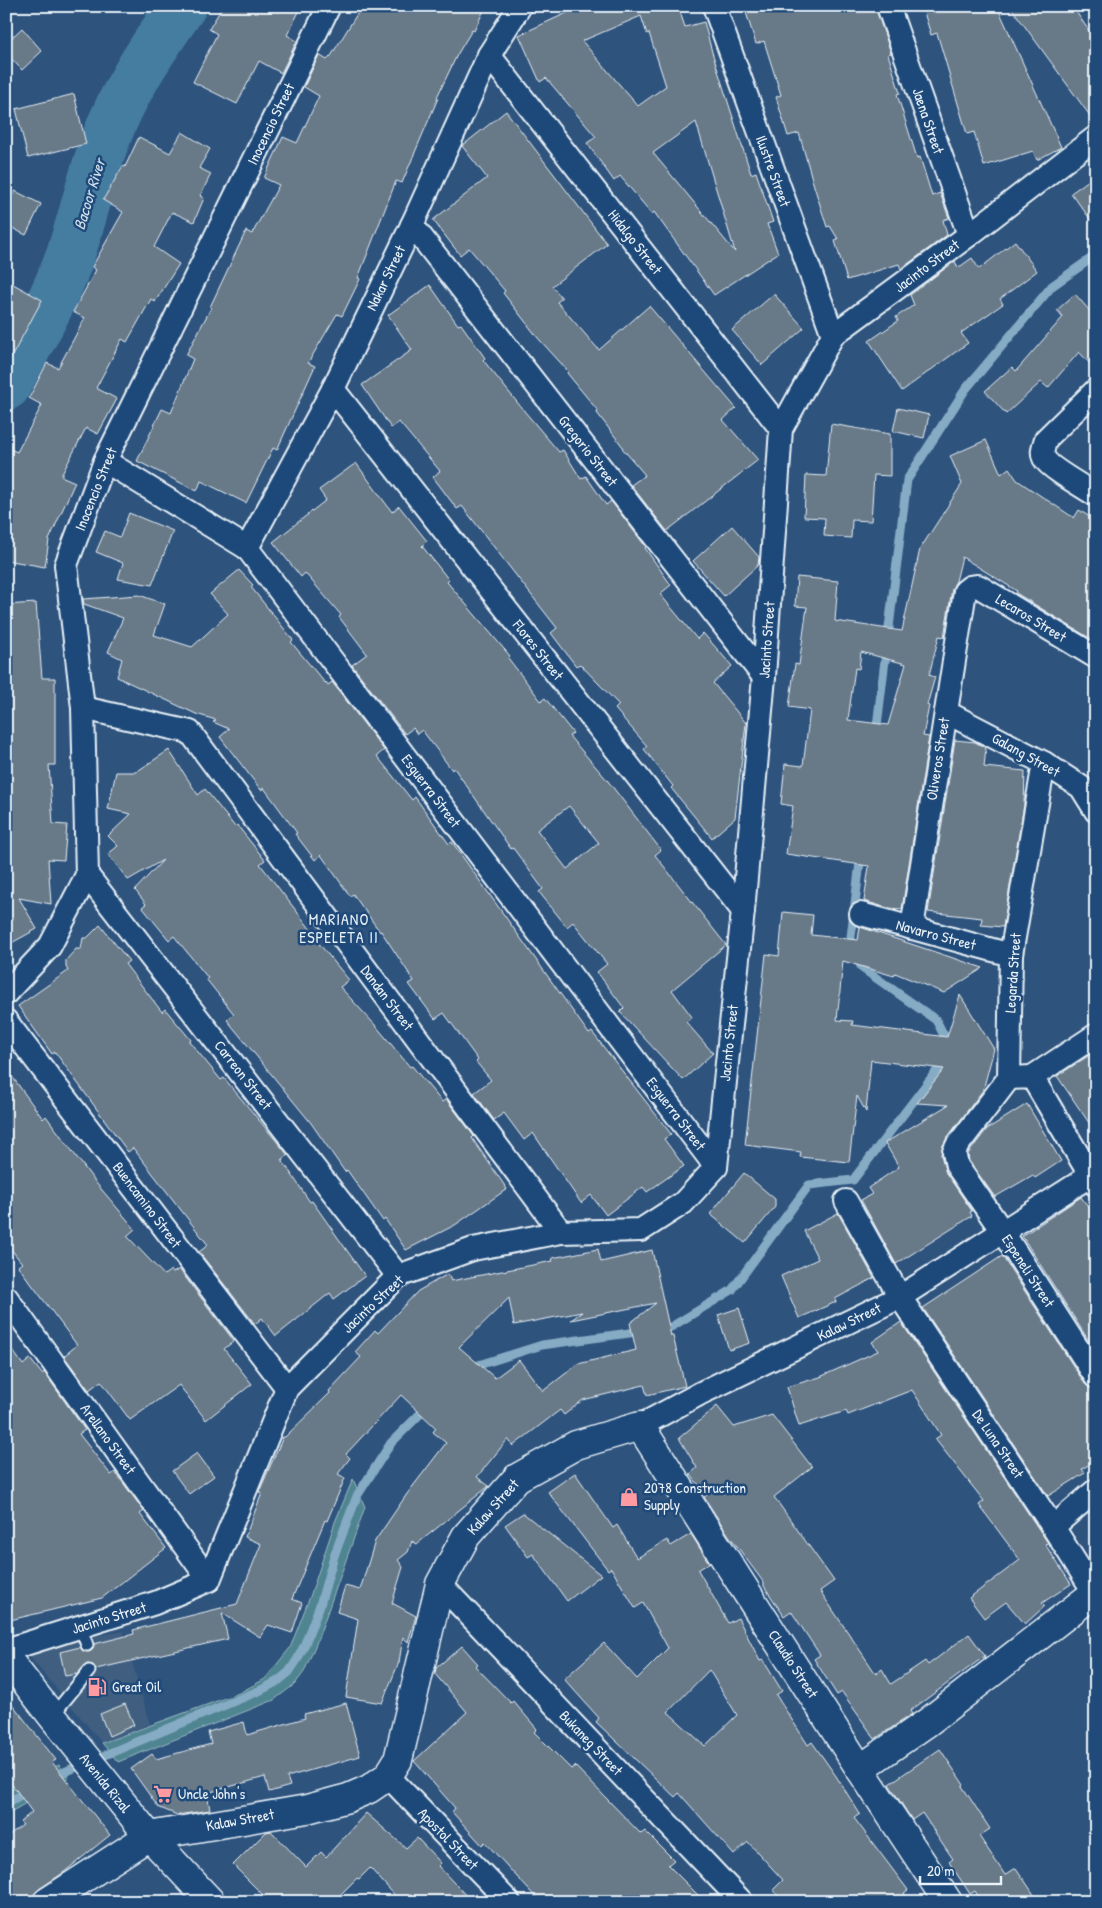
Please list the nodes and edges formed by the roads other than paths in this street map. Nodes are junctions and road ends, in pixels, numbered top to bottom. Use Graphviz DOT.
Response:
graph roads {
  1 [pos="329,6"];
  2 [pos="520,6"];
  3 [pos="714,6"];
  4 [pos="888,6"];
  5 [pos="489,56"];
  6 [pos="1096,137"];
  7 [pos="412,225"];
  8 [pos="969,235"];
  9 [pos="834,336"];
  10 [pos="333,389"];
  11 [pos="1096,390"];
  12 [pos="781,429"];
  13 [pos="105,461"];
  14 [pos="1096,495"];
  15 [pos="247,548"];
  16 [pos="964,591"];
  17 [pos="1096,657"];
  18 [pos="764,677"];
  19 [pos="83,708"];
  20 [pos="946,712"];
  21 [pos="1044,763"];
  22 [pos="1096,810"];
  23 [pos="87,875"];
  24 [pos="743,911"];
  25 [pos="861,914"];
  26 [pos="912,928"];
  27 [pos="1011,955"];
  28 [pos="6,993"];
  29 [pos="6,1021"];
  30 [pos="1096,1035"];
  31 [pos="1032,1077"];
  32 [pos="1009,1078"];
  33 [pos="716,1167"];
  34 [pos="1094,1178"];
  35 [pos="846,1202"];
  36 [pos="1002,1231"];
  37 [pos="561,1232"];
  38 [pos="398,1276"];
  39 [pos="900,1296"];
  40 [pos="6,1297"];
  41 [pos="1096,1377"];
  42 [pos="287,1388"];
  43 [pos="640,1426"];
  44 [pos="1096,1490"];
  45 [pos="1053,1527"];
  46 [pos="209,1580"];
  47 [pos="440,1584"];
  48 [pos="1095,1593"];
  49 [pos="6,1650"];
  50 [pos="6,1657"];
  51 [pos="90,1671"];
  52 [pos="52,1716"];
  53 [pos="860,1769"];
  54 [pos="388,1776"];
  55 [pos="148,1836"];
  56 [pos="47,1902"];
  57 [pos="211,1902"];
  58 [pos="508,1902"];
  59 [pos="742,1902"];
  60 [pos="948,1902"];
  1 -- 13 [label="street, Inocencio Street"];
  2 -- 5 [label="street, Nakar Street"];
  3 -- 9 [label="street, Ilustre Street"];
  4 -- 8 [label="street, Jaena Street"];
  5 -- 7 [label="street, Nakar Street"];
  5 -- 12 [label="street, Hidalgo Street"];
  6 -- 8 [label="street, Jacinto Street"];
  7 -- 10 [label="street, Nakar Street"];
  7 -- 18 [label="street, Gregorio Street"];
  8 -- 9 [label="street, Jacinto Street"];
  9 -- 12 [label="street, Jacinto Street"];
  10 -- 15 [label="street, Nakar Street"];
  10 -- 24 [label="street, Flores Street"];
  11 -- 14 [label="street"];
  12 -- 18 [label="street, Jacinto Street"];
  13 -- 15 [label="street, Esguerra Street"];
  13 -- 19 [label="street, Inocencio Street"];
  15 -- 33 [label="street, Esguerra Street"];
  16 -- 17 [label="street, Lecaros Street"];
  16 -- 20 [label="street, Oliveros Street"];
  18 -- 24 [label="street, Jacinto Street"];
  19 -- 23 [label="street, Inocencio Street"];
  19 -- 37 [label="street, Dandan Street"];
  20 -- 21 [label="street, Galang Street"];
  20 -- 26 [label="street, Oliveros Street"];
  21 -- 22 [label="street, Galang Street"];
  21 -- 27 [label="street, Legarda Street"];
  23 -- 28 [label="street, Inocencio Street"];
  23 -- 38 [label="street, Carreon Street"];
  24 -- 33 [label="street, Jacinto Street"];
  25 -- 26 [label="street, Navarro Street"];
  26 -- 27 [label="street, Navarro Street"];
  27 -- 32 [label="street, Legarda Street"];
  29 -- 42 [label="street, Buencamino Street"];
  30 -- 31 [label="street"];
  31 -- 32 [label="street"];
  31 -- 34 [label="street"];
  32 -- 36 [label="street, Espeneli Street"];
  33 -- 37 [label="street, Jacinto Street"];
  34 -- 36 [label="street, Kalaw Street"];
  35 -- 39 [label="street, De Luna Street"];
  36 -- 39 [label="street, Kalaw Street"];
  36 -- 41 [label="street, Espeneli Street"];
  37 -- 38 [label="street, Jacinto Street"];
  38 -- 42 [label="street, Jacinto Street"];
  39 -- 43 [label="street, Kalaw Street"];
  39 -- 45 [label="street, De Luna Street"];
  40 -- 46 [label="street, Arellano Street"];
  42 -- 46 [label="street, Jacinto Street"];
  43 -- 47 [label="main road, Kalaw Street"];
  43 -- 53 [label="main road, Claudio Street"];
  44 -- 45 [label="street"];
  45 -- 48 [label="street, De Luna Street"];
  46 -- 49 [label="street, Jacinto Street"];
  47 -- 54 [label="main road, Kalaw Street"];
  47 -- 59 [label="street, Bukaneg Street"];
  48 -- 53 [label="main road"];
  50 -- 52 [label="main road, Avenida Rizal"];
  51 -- 52 [label="lane"];
  52 -- 55 [label="main road, Avenida Rizal"];
  53 -- 60 [label="main road, Claudio Street"];
  54 -- 55 [label="main road, Kalaw Street"];
  54 -- 58 [label="street, Apostol Street"];
  55 -- 56 [label="main road, Kalaw Street"];
  55 -- 57 [label="main road, Avenida Rizal"];
}
